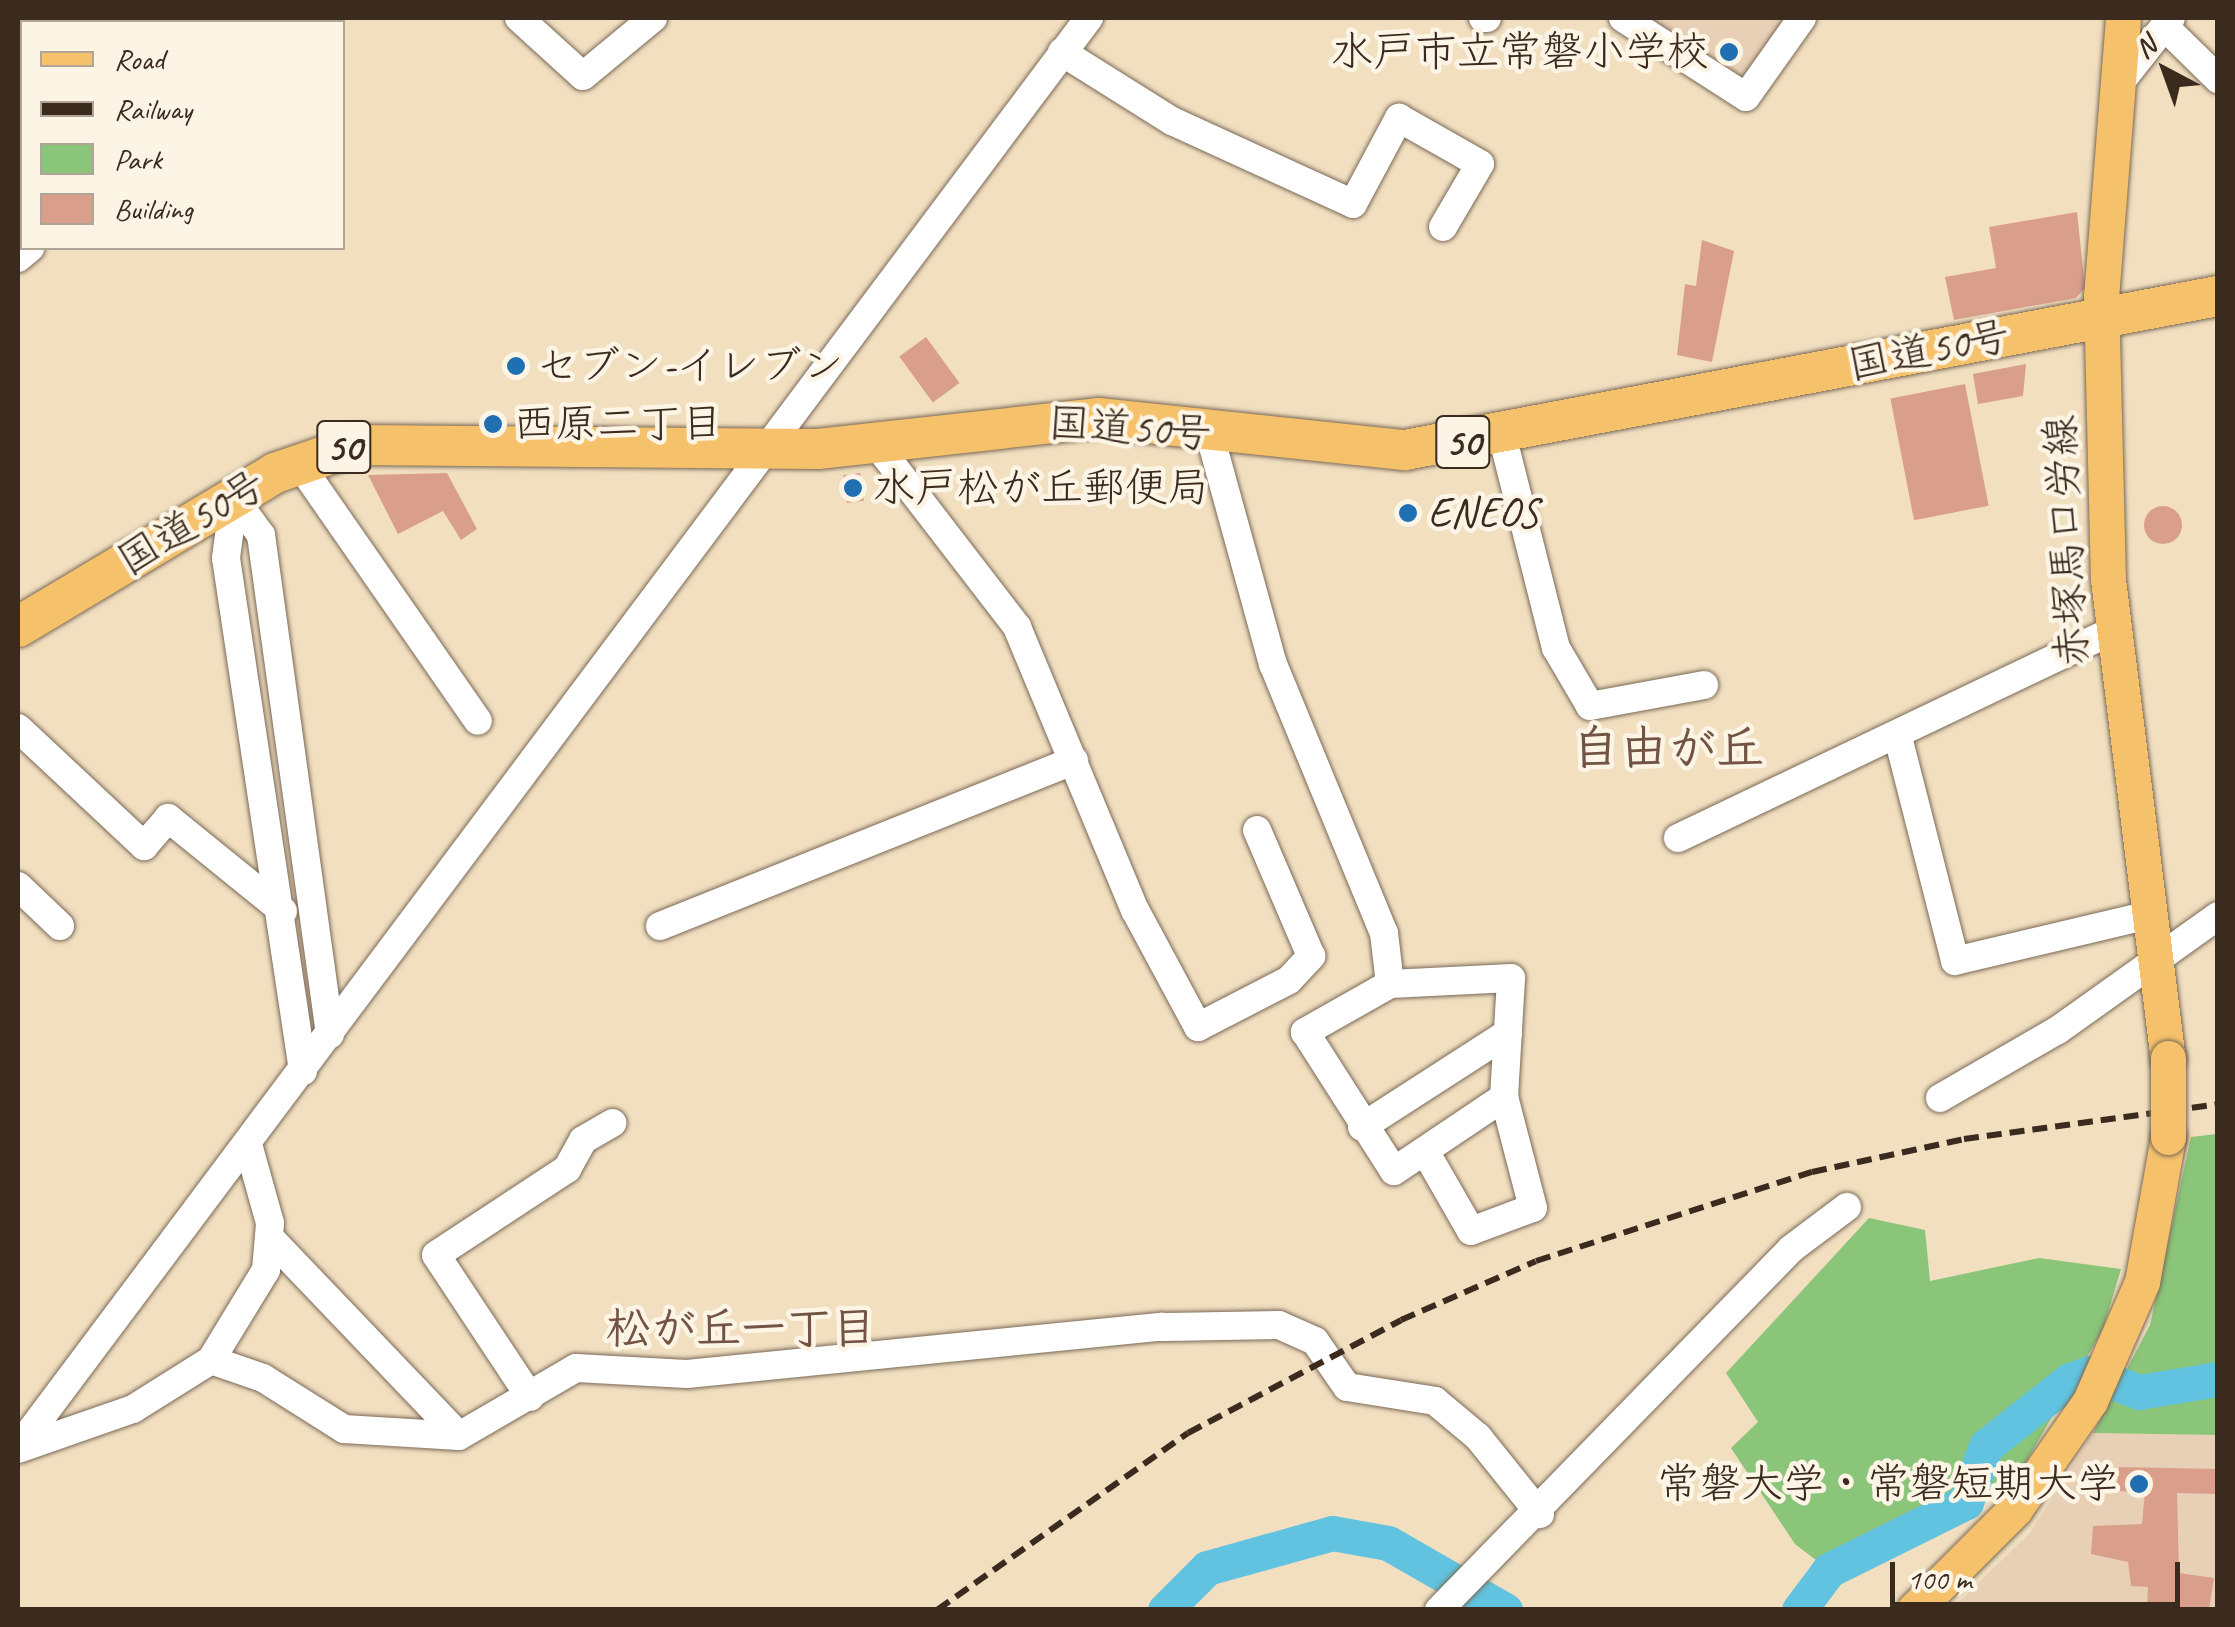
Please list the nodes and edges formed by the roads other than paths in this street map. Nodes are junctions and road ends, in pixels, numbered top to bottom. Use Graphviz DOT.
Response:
graph roads {
  1 [pos="519,18"];
  2 [pos="653,18"];
  3 [pos="1088,18"];
  4 [pos="1622,18"];
  5 [pos="1802,18"];
  6 [pos="2123,18"];
  7 [pos="2168,22"];
  8 [pos="1062,52"];
  9 [pos="2218,79"];
  10 [pos="2118,85"];
  11 [pos="1443,227"];
  12 [pos="2218,296"];
  13 [pos="2103,317"];
  14 [pos="1209,432"];
  15 [pos="1502,434"];
  16 [pos="877,445"];
  17 [pos="762,450"];
  18 [pos="298,462"];
  19 [pos="234,498"];
  20 [pos="18,627"];
  21 [pos="2112,631"];
  22 [pos="1704,684"];
  23 [pos="478,721"];
  24 [pos="18,728"];
  25 [pos="1898,737"];
  26 [pos="1074,760"];
  27 [pos="1257,830"];
  28 [pos="1678,838"];
  29 [pos="18,886"];
  30 [pos="277,907"];
  31 [pos="2149,915"];
  32 [pos="2218,916"];
  33 [pos="60,926"];
  34 [pos="660,926"];
  35 [pos="315,938"];
  36 [pos="2154,956"];
  37 [pos="1390,984"];
  38 [pos="1508,1033"];
  39 [pos="330,1034"];
  40 [pos="302,1071"];
  41 [pos="1504,1098"];
  42 [pos="1940,1098"];
  43 [pos="613,1123"];
  44 [pos="1362,1126"];
  45 [pos="248,1144"];
  46 [pos="1424,1151"];
  47 [pos="1847,1208"];
  48 [pos="271,1239"];
  49 [pos="211,1360"];
  50 [pos="530,1397"];
  51 [pos="458,1436"];
  52 [pos="18,1449"];
  53 [pos="1540,1514"];
  54 [pos="1442,1607"];
  55 [pos="1914,1610"];
  1 -- 2 [label="street"];
  3 -- 8 [label="street"];
  4 -- 5 [label="street"];
  6 -- 10 [label="main road, 赤塚馬口労線"];
  7 -- 9 [label="street"];
  7 -- 10 [label="street"];
  8 -- 11 [label="street"];
  8 -- 17 [label="street"];
  10 -- 13 [label="main road, 赤塚馬口労線"];
  12 -- 13 [label="highway, 国道50号 / 50"];
  13 -- 15 [label="highway, 国道50号 / 50"];
  13 -- 21 [label="main road, 赤塚馬口労線"];
  14 -- 15 [label="highway, 国道50号 / 50"];
  14 -- 16 [label="highway, 国道50号 / 50"];
  14 -- 37 [label="street"];
  15 -- 22 [label="street"];
  16 -- 17 [label="highway, 国道50号 / 50"];
  16 -- 26 [label="street"];
  17 -- 18 [label="highway, 国道50号 / 50"];
  17 -- 39 [label="street"];
  18 -- 19 [label="highway, 国道50号 / 50"];
  18 -- 23 [label="street"];
  19 -- 20 [label="highway, 国道50号 / 50"];
  19 -- 30 [label="street"];
  19 -- 39 [label="street"];
  21 -- 25 [label="street"];
  21 -- 31 [label="main road, 赤塚馬口労線"];
  24 -- 30 [label="street"];
  25 -- 28 [label="street"];
  25 -- 31 [label="street"];
  26 -- 27 [label="street"];
  26 -- 34 [label="street"];
  29 -- 33 [label="street"];
  30 -- 35 [label="street"];
  30 -- 40 [label="street"];
  31 -- 36 [label="main road, 赤塚馬口労線"];
  32 -- 36 [label="street"];
  36 -- 42 [label="street"];
  36 -- 55 [label="main road, 赤塚馬口労線, bridge"];
  37 -- 38 [label="street"];
  37 -- 44 [label="street"];
  38 -- 41 [label="street"];
  38 -- 44 [label="street"];
  39 -- 40 [label="street"];
  40 -- 45 [label="street"];
  41 -- 46 [label="street"];
  41 -- 46 [label="street"];
  43 -- 50 [label="street"];
  44 -- 46 [label="street"];
  45 -- 48 [label="street"];
  45 -- 52 [label="street"];
  47 -- 53 [label="street"];
  48 -- 49 [label="street"];
  48 -- 51 [label="street"];
  49 -- 51 [label="street"];
  49 -- 52 [label="street"];
  50 -- 51 [label="street"];
  50 -- 53 [label="street"];
  53 -- 54 [label="street"];
}
